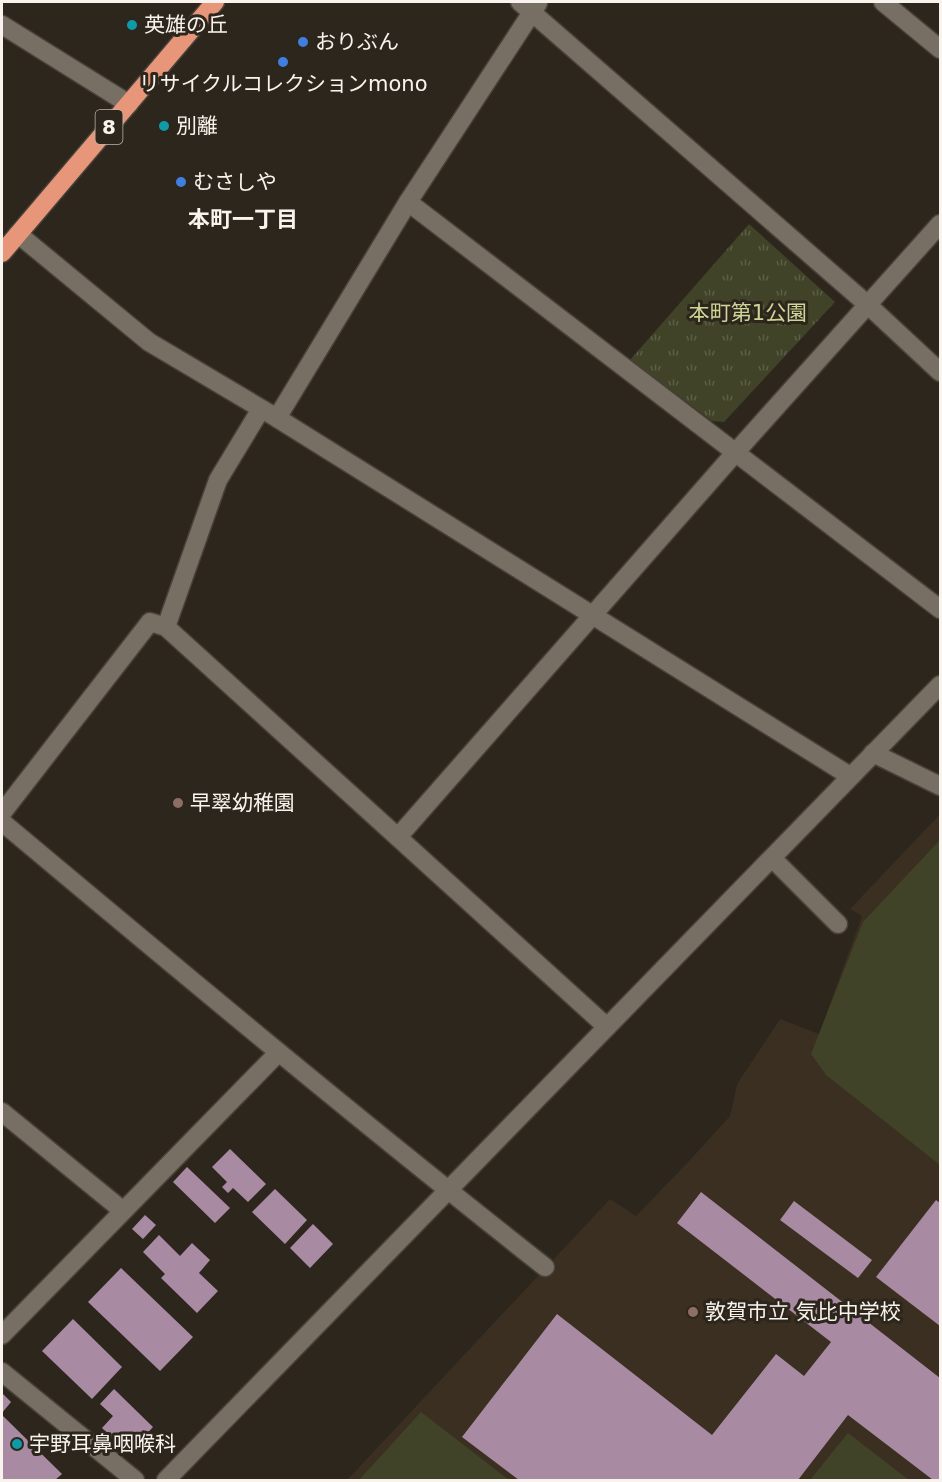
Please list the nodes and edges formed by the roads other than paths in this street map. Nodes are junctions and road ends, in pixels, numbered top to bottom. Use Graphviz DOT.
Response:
graph roads {
  1 [pos="215,2"];
  2 [pos="883,2"];
  3 [pos="530,5"];
  4 [pos="2,25"];
  5 [pos="940,49"];
  6 [pos="129,104"];
  7 [pos="408,202"];
  8 [pos="940,224"];
  9 [pos="18,234"];
  10 [pos="2,253"];
  11 [pos="868,305"];
  12 [pos="940,372"];
  13 [pos="261,409"];
  14 [pos="277,418"];
  15 [pos="735,453"];
  16 [pos="940,609"];
  17 [pos="592,616"];
  18 [pos="166,627"];
  19 [pos="940,685"];
  20 [pos="873,753"];
  21 [pos="850,776"];
  22 [pos="940,786"];
  23 [pos="2,813"];
  24 [pos="2,822"];
  25 [pos="398,837"];
  26 [pos="772,858"];
  27 [pos="838,924"];
  28 [pos="607,1027"];
  29 [pos="278,1053"];
  30 [pos="2,1112"];
  31 [pos="447,1190"];
  32 [pos="122,1210"];
  33 [pos="545,1267"];
  34 [pos="2,1335"];
  35 [pos="2,1372"];
  36 [pos="135,1480"];
  37 [pos="166,1480"];
  1 -- 6 [label="highway, 8"];
  2 -- 5 [label="street"];
  3 -- 7 [label="street"];
  3 -- 11 [label="street"];
  4 -- 6 [label="street"];
  6 -- 9 [label="highway, 8"];
  7 -- 14 [label="street"];
  7 -- 15 [label="street"];
  8 -- 11 [label="street"];
  9 -- 10 [label="highway, 8"];
  9 -- 13 [label="street"];
  11 -- 12 [label="street"];
  11 -- 15 [label="street"];
  13 -- 14 [label="street"];
  13 -- 18 [label="street"];
  14 -- 17 [label="street"];
  15 -- 16 [label="street"];
  15 -- 17 [label="street"];
  17 -- 21 [label="street"];
  17 -- 25 [label="street"];
  18 -- 23 [label="street"];
  18 -- 25 [label="street"];
  19 -- 20 [label="street"];
  20 -- 21 [label="street"];
  20 -- 22 [label="street"];
  21 -- 26 [label="street"];
  24 -- 29 [label="street"];
  25 -- 28 [label="street"];
  26 -- 27 [label="street"];
  26 -- 28 [label="street"];
  28 -- 31 [label="street"];
  29 -- 31 [label="street"];
  29 -- 32 [label="street"];
  30 -- 32 [label="street"];
  31 -- 33 [label="street"];
  31 -- 37 [label="street"];
  32 -- 34 [label="street"];
  35 -- 36 [label="street"];
}
